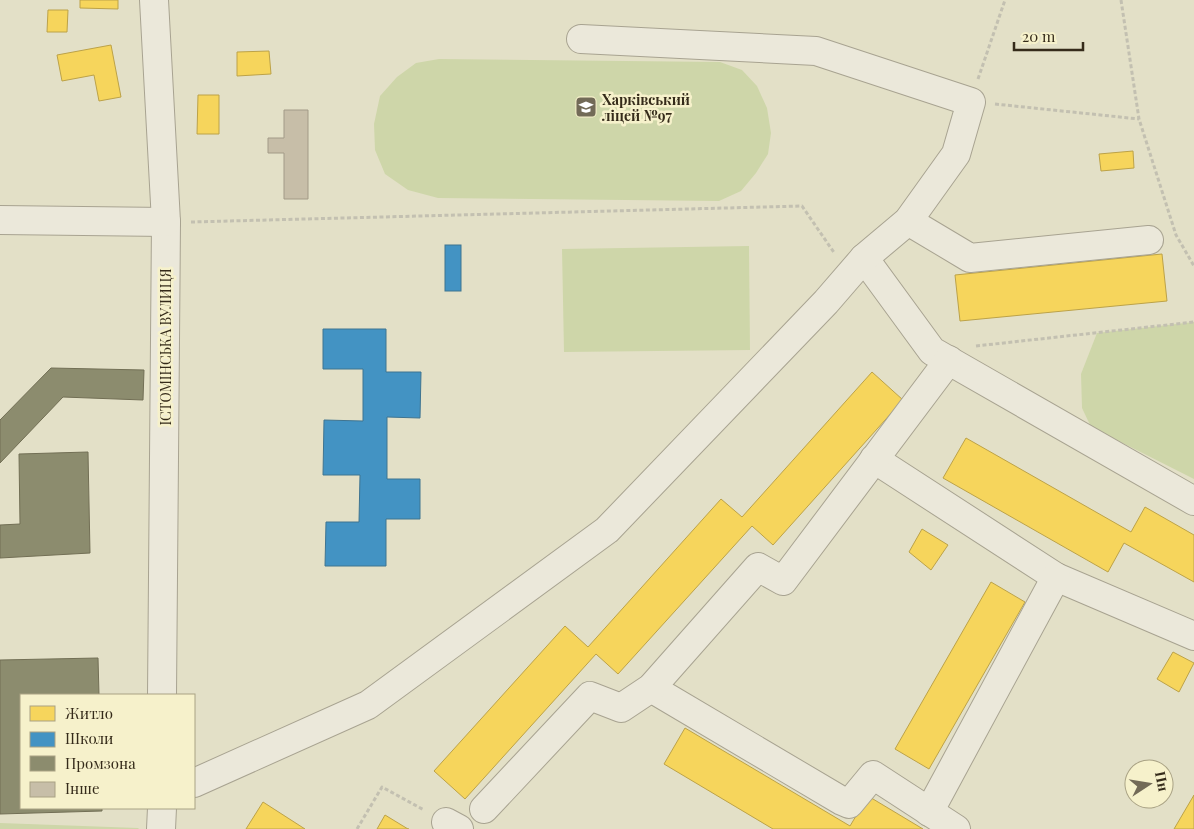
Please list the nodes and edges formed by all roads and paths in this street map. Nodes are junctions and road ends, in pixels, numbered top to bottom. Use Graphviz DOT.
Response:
graph roads {
  1 [pos="154,0"];
  2 [pos="1005,0"];
  3 [pos="1121,0"];
  4 [pos="581,39"];
  5 [pos="970,102"];
  6 [pos="1139,119"];
  7 [pos="0,220"];
  8 [pos="908,221"];
  9 [pos="166,222"];
  10 [pos="1149,240"];
  11 [pos="1194,266"];
  12 [pos="857,267"];
  13 [pos="1194,322"];
  14 [pos="960,353"];
  15 [pos="874,459"];
  16 [pos="1194,501"];
  17 [pos="1056,577"];
  18 [pos="1194,636"];
  19 [pos="651,688"];
  20 [pos="162,694"];
  21 [pos="195,784"];
  22 [pos="162,809"];
  23 [pos="484,809"];
  24 [pos="929,812"];
  25 [pos="452,825"];
  26 [pos="161,829"];
  27 [pos="357,829"];
  28 [pos="956,829"];
  1 -- 9 [label="street, ІСТОМІНСЬКА ВУЛИЦЯ"];
  2 -- 5 [label="path"];
  3 -- 6 [label="path"];
  4 -- 5 [label="street"];
  5 -- 6 [label="path"];
  5 -- 8 [label="street"];
  6 -- 11 [label="path"];
  7 -- 9 [label="street"];
  8 -- 10 [label="street"];
  8 -- 12 [label="street"];
  9 -- 12 [label="path"];
  9 -- 20 [label="street, ІСТОМІНСЬКА ВУЛИЦЯ"];
  12 -- 14 [label="street"];
  12 -- 21 [label="street"];
  13 -- 14 [label="path"];
  14 -- 15 [label="street"];
  14 -- 16 [label="street"];
  15 -- 17 [label="street"];
  15 -- 19 [label="street"];
  17 -- 18 [label="street"];
  17 -- 24 [label="street"];
  19 -- 23 [label="street"];
  19 -- 24 [label="street"];
  22 -- 26 [label="street"];
  24 -- 28 [label="street"];
  25 -- 27 [label="path"];
}
